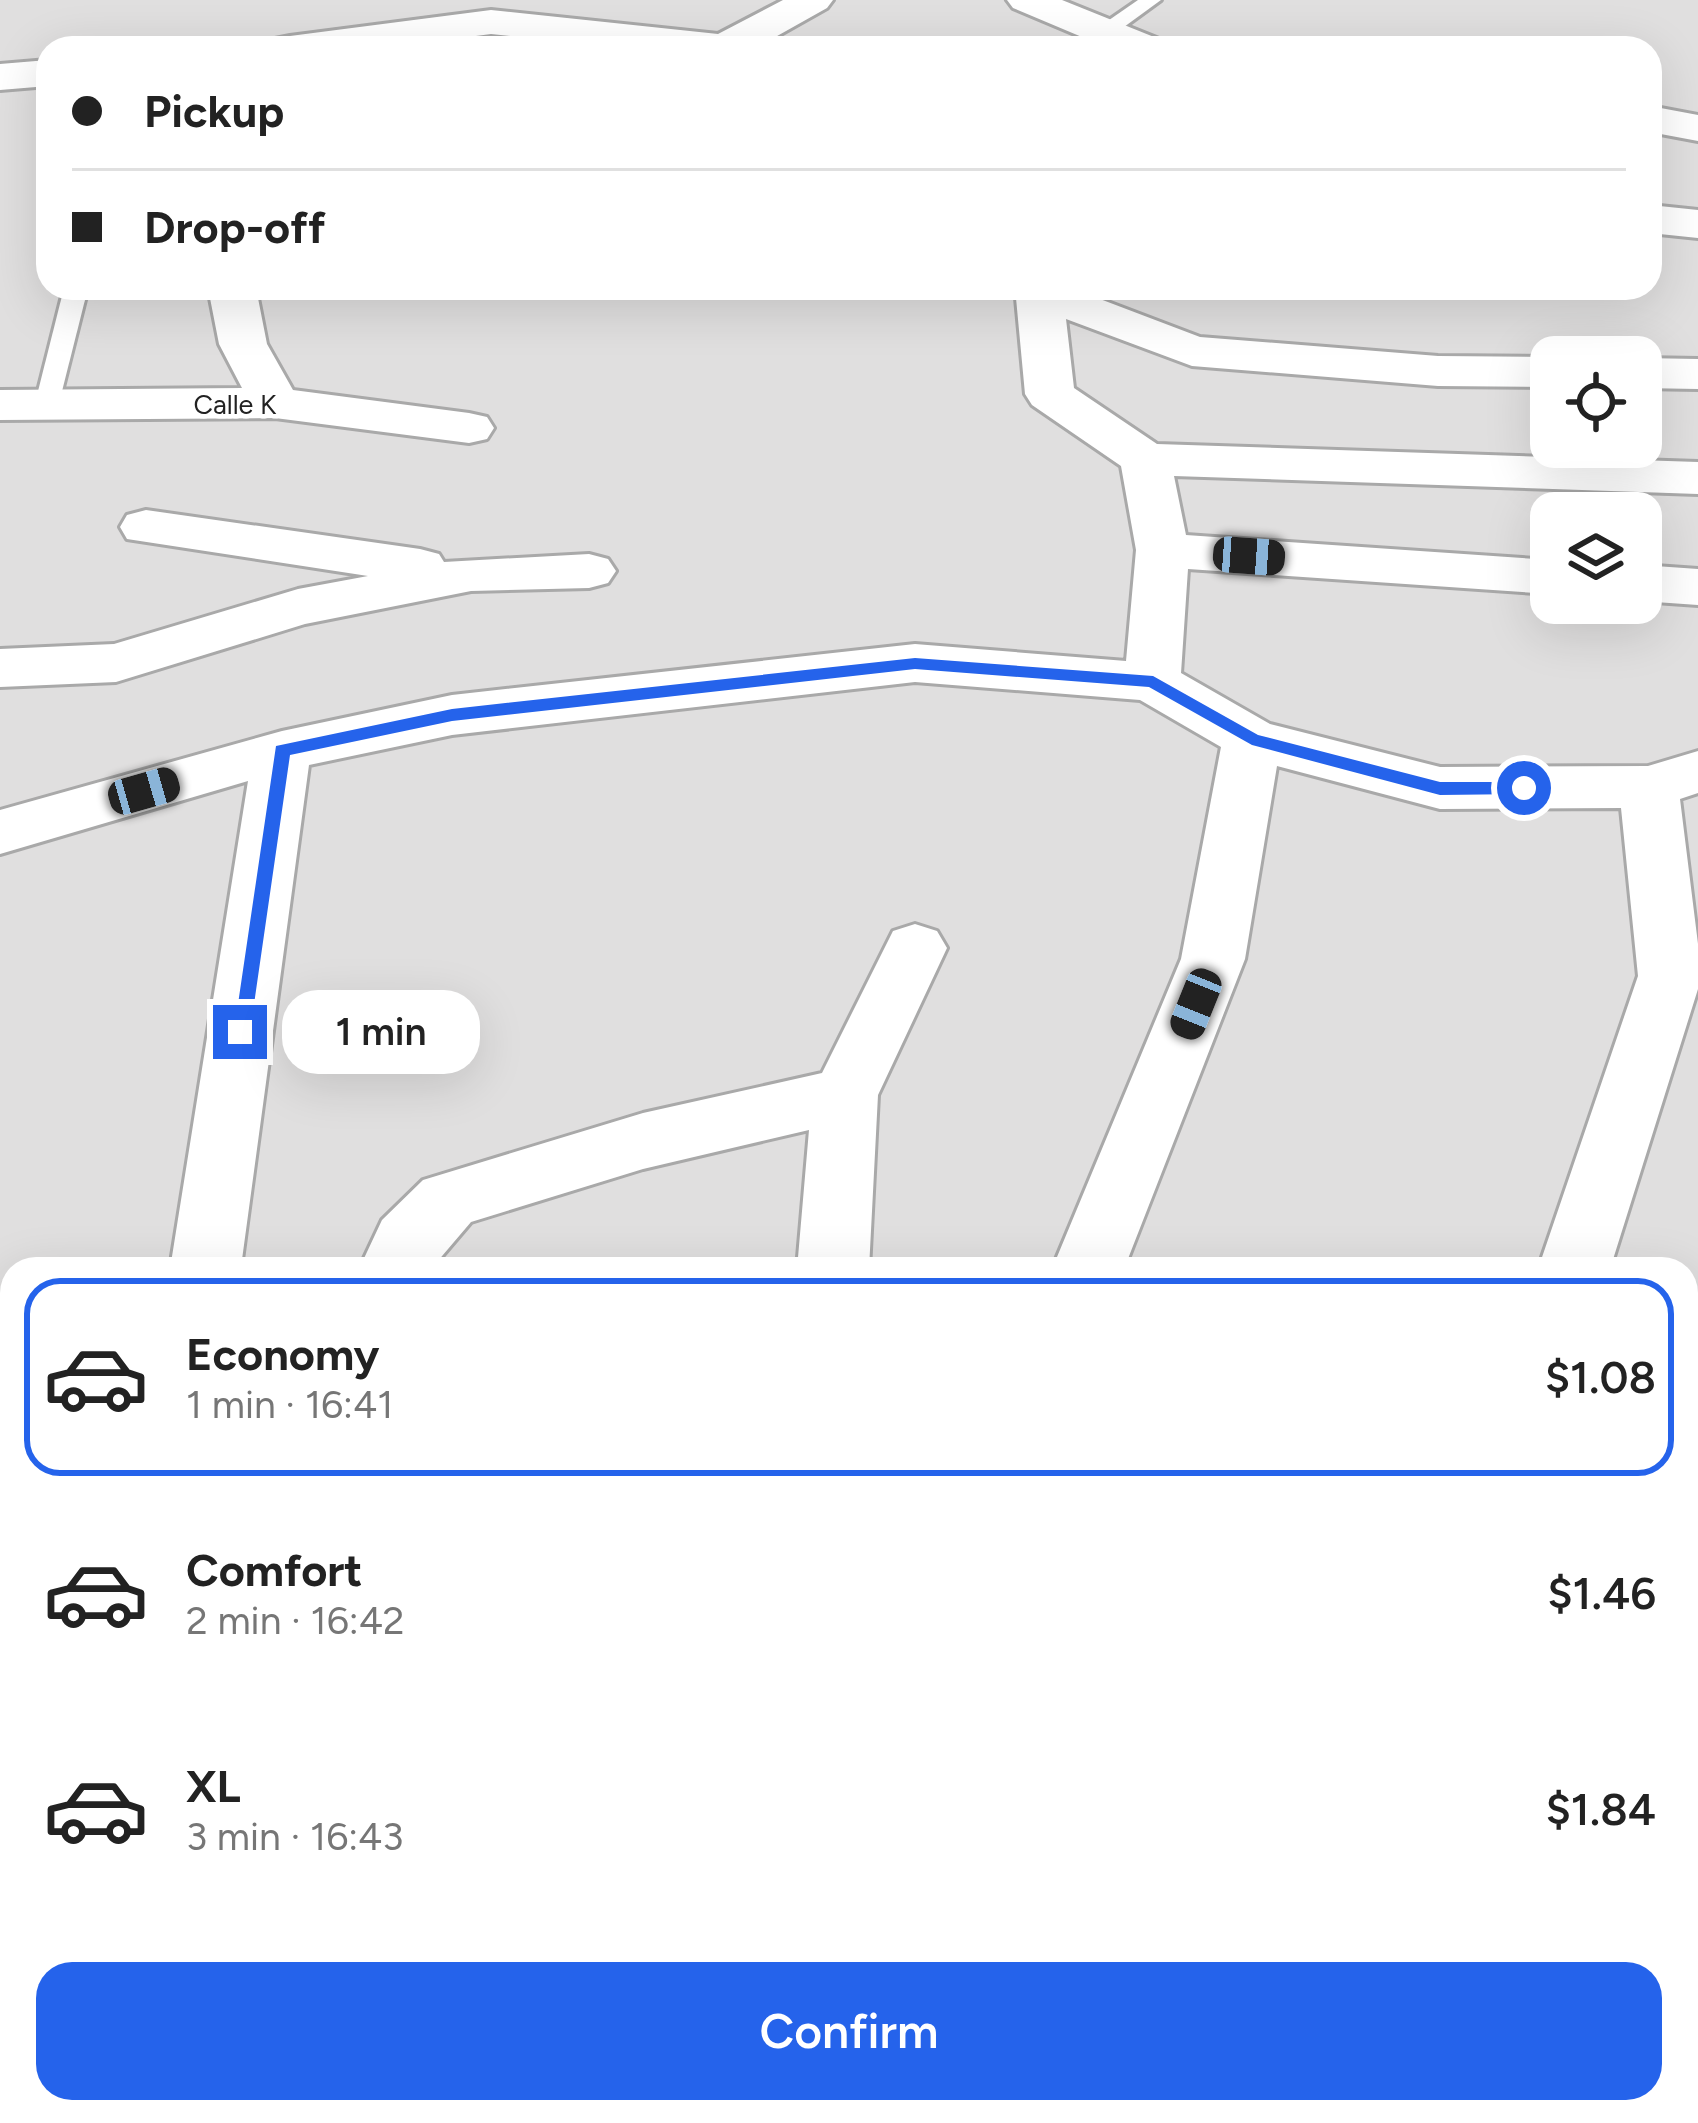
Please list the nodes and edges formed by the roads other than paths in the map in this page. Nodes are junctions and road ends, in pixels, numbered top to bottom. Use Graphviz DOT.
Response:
graph roads {
  1 [pos="813,0"];
  2 [pos="1027,0"];
  3 [pos="1151,0"];
  4 [pos="484,11"];
  5 [pos="1106,31"];
  6 [pos="353,36"];
  7 [pos="656,36"];
  8 [pos="751,36"];
  9 [pos="1117,36"];
  10 [pos="36,75"];
  11 [pos="0,77"];
  12 [pos="1662,121"];
  13 [pos="1698,128"];
  14 [pos="1662,220"];
  15 [pos="1698,224"];
  16 [pos="71,300"];
  17 [pos="234,300"];
  18 [pos="1037,300"];
  19 [pos="1062,300"];
  20 [pos="1530,372"];
  21 [pos="1662,374"];
  22 [pos="1698,374"];
  23 [pos="275,403"];
  24 [pos="23,406"];
  25 [pos="470,428"];
  26 [pos="1145,459"];
  27 [pos="1698,478"];
  28 [pos="146,526"];
  29 [pos="1162,550"];
  30 [pos="589,571"];
  31 [pos="471,574"];
  32 [pos="1530,576"];
  33 [pos="1662,584"];
  34 [pos="1698,586"];
  35 [pos="0,668"];
  36 [pos="1153,682"];
  37 [pos="1252,739"];
  38 [pos="282,751"];
  39 [pos="1674,779"];
  40 [pos="0,832"];
  41 [pos="915,947"];
  42 [pos="845,1095"];
  43 [pos="206,1257"];
  44 [pos="400,1257"];
  45 [pos="834,1257"];
  46 [pos="1093,1257"];
  47 [pos="1578,1257"];
  1 -- 8 [label="street"];
  2 -- 5 [label="street"];
  3 -- 5 [label="lane"];
  4 -- 6 [label="street"];
  4 -- 7 [label="street"];
  5 -- 9 [label="street"];
  10 -- 11 [label="street"];
  12 -- 13 [label="street"];
  14 -- 15 [label="street"];
  16 -- 24 [label="lane"];
  17 -- 23 [label="street"];
  18 -- 26 [label="street"];
  19 -- 20 [label="street"];
  21 -- 22 [label="street"];
  23 -- 24 [label="street, Calle K"];
  23 -- 25 [label="street, Calle K"];
  26 -- 27 [label="street"];
  26 -- 29 [label="street"];
  28 -- 31 [label="street"];
  29 -- 32 [label="street"];
  29 -- 36 [label="street"];
  30 -- 31 [label="street"];
  31 -- 35 [label="street"];
  33 -- 34 [label="street"];
  36 -- 37 [label="street"];
  36 -- 38 [label="street"];
  37 -- 39 [label="street"];
  37 -- 46 [label="street"];
  38 -- 40 [label="street"];
  38 -- 43 [label="street"];
  39 -- 47 [label="street"];
  41 -- 42 [label="street"];
  42 -- 44 [label="street"];
  42 -- 45 [label="street"];
}
